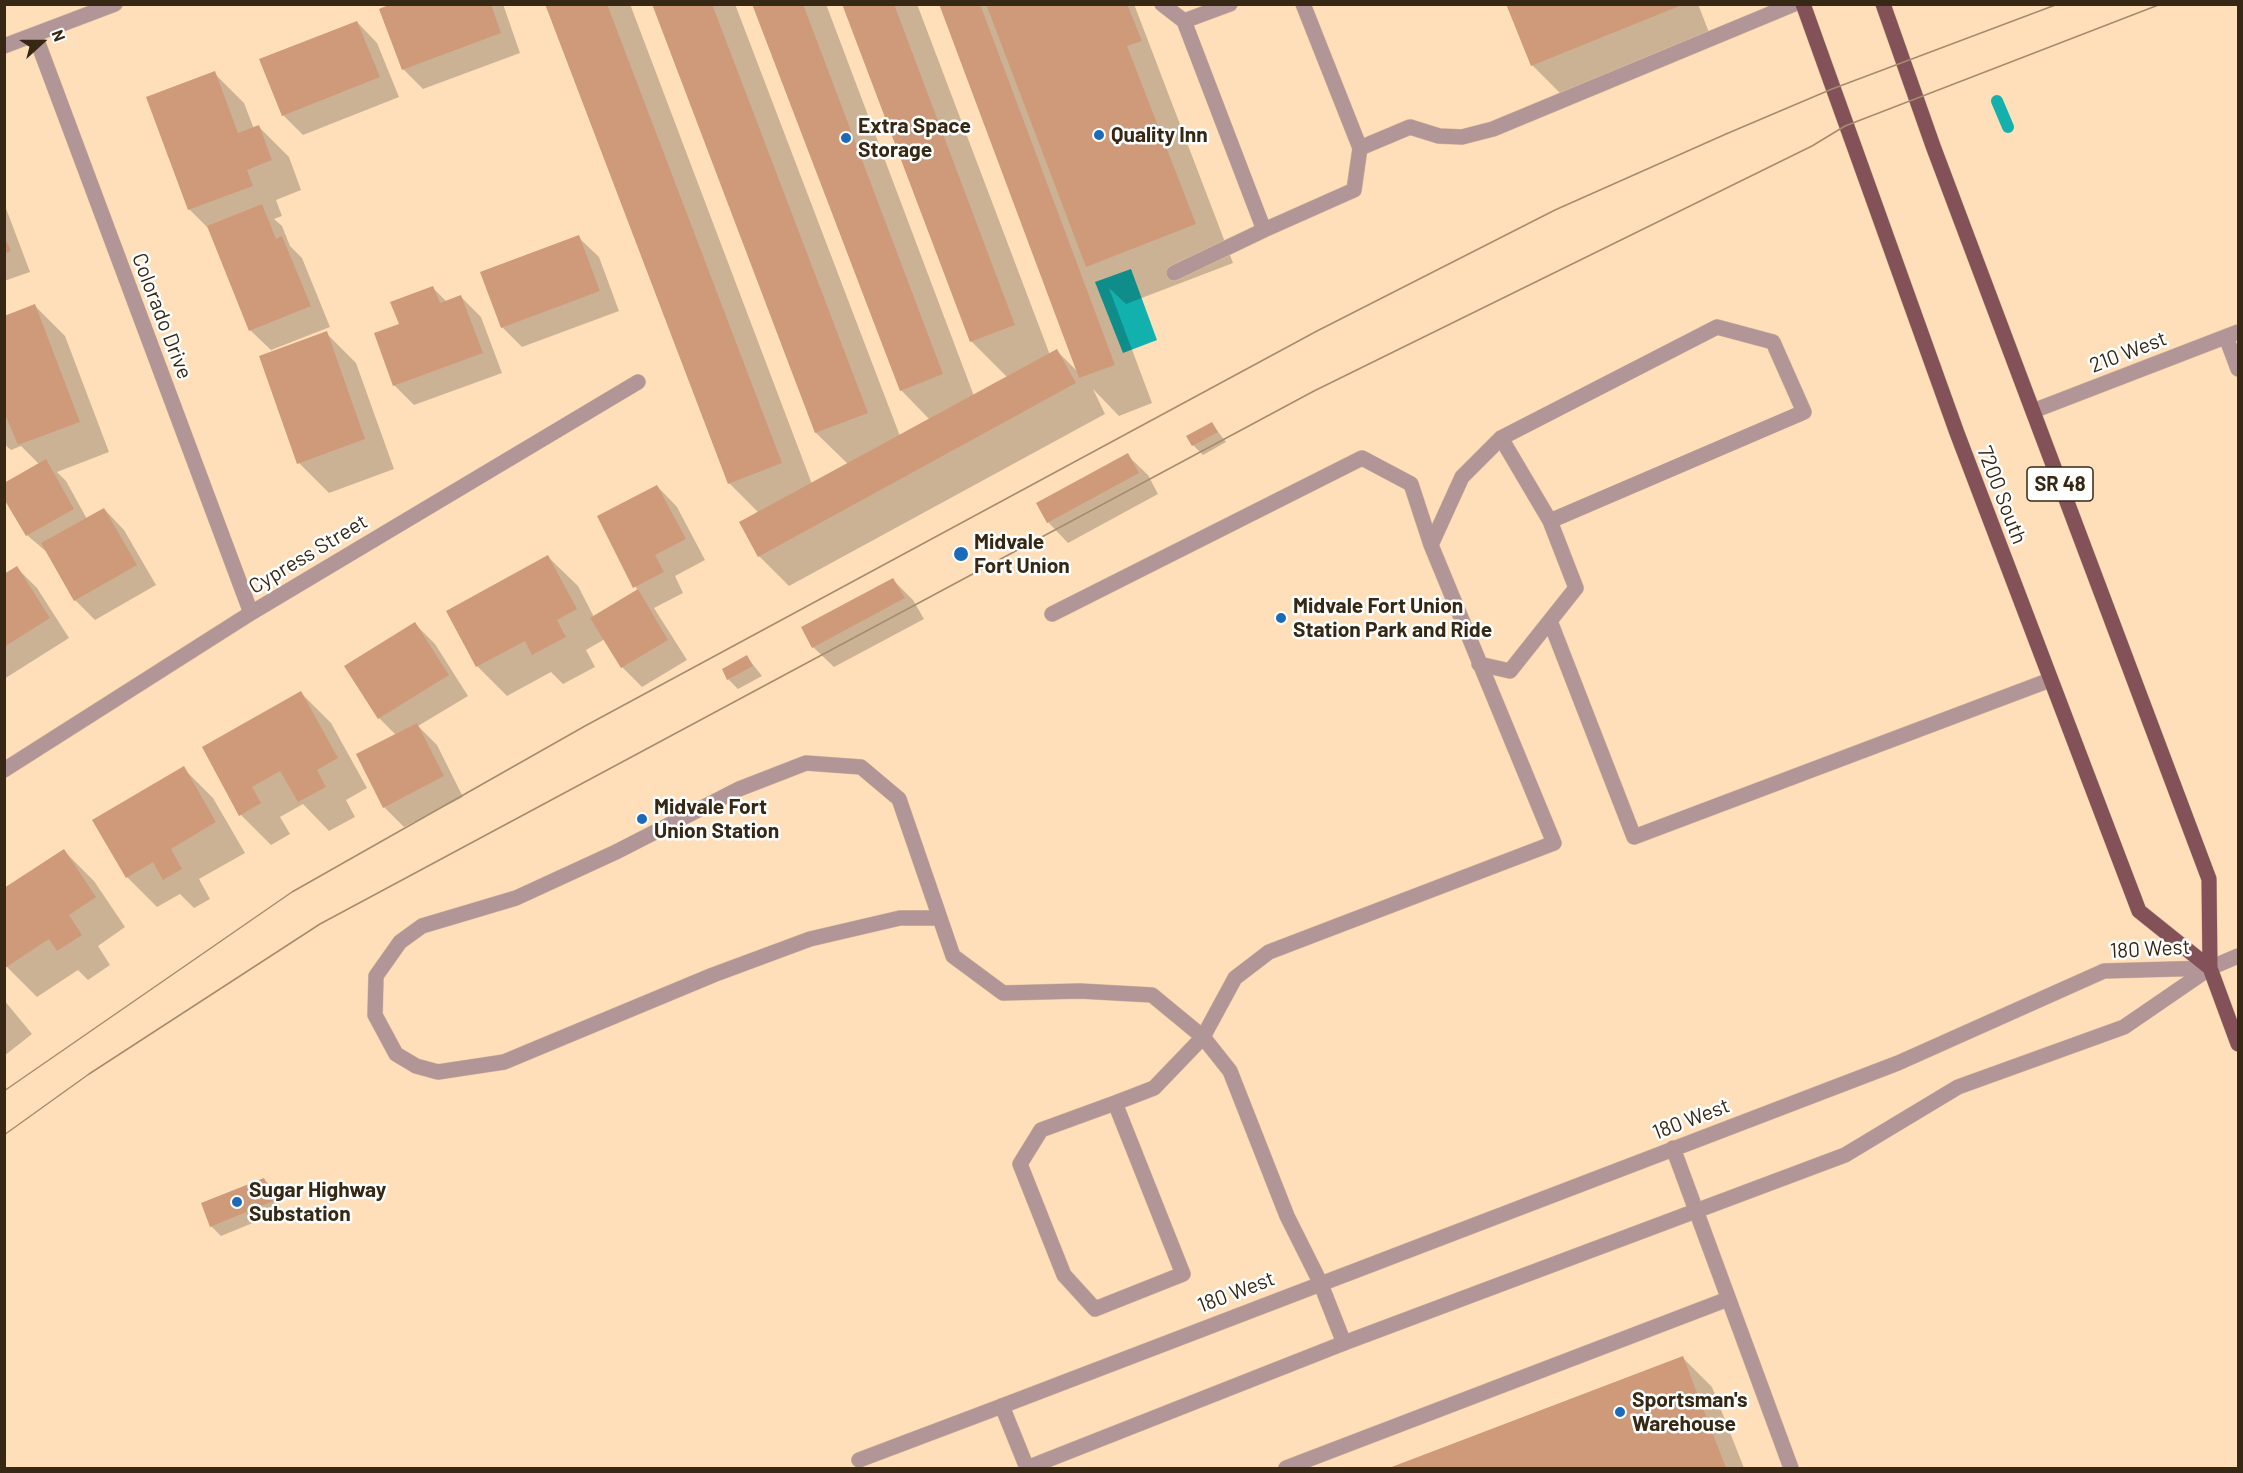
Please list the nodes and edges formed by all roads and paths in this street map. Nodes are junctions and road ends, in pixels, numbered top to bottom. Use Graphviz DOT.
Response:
graph roads {
  1 [pos="116,4"];
  2 [pos="1162,4"];
  3 [pos="1230,4"];
  4 [pos="1303,4"];
  5 [pos="1794,4"];
  6 [pos="1803,4"];
  7 [pos="1883,4"];
  8 [pos="1184,21"];
  9 [pos="35,35"];
  10 [pos="4,46"];
  11 [pos="1360,148"];
  12 [pos="1264,230"];
  13 [pos="1174,273"];
  14 [pos="2232,334"];
  15 [pos="2238,369"];
  16 [pos="638,382"];
  17 [pos="2033,411"];
  18 [pos="1501,438"];
  19 [pos="1550,521"];
  20 [pos="1431,545"];
  21 [pos="252,613"];
  22 [pos="1052,614"];
  23 [pos="1550,621"];
  24 [pos="1479,664"];
  25 [pos="2050,680"];
  26 [pos="4,770"];
  27 [pos="939,918"];
  28 [pos="2238,956"];
  29 [pos="2210,968"];
  30 [pos="1203,1037"];
  31 [pos="2238,1044"];
  32 [pos="1115,1103"];
  33 [pos="1673,1148"];
  34 [pos="1696,1210"];
  35 [pos="1320,1282"];
  36 [pos="1728,1299"];
  37 [pos="1344,1343"];
  38 [pos="1002,1406"];
  39 [pos="859,1460"];
  40 [pos="1027,1468"];
  41 [pos="1286,1468"];
  42 [pos="1791,1468"];
  1 -- 9 [label="street"];
  2 -- 8 [label="street"];
  3 -- 8 [label="street"];
  4 -- 11 [label="street"];
  5 -- 11 [label="street"];
  6 -- 25 [label="main road, 7200 South"];
  7 -- 17 [label="main road, SR 48"];
  8 -- 12 [label="street"];
  9 -- 10 [label="street"];
  9 -- 21 [label="street, Colorado Drive"];
  11 -- 12 [label="street"];
  12 -- 13 [label="street"];
  14 -- 15 [label="street"];
  14 -- 17 [label="street, 210 West"];
  16 -- 21 [label="street, Cypress Street"];
  17 -- 29 [label="main road, SR 48"];
  18 -- 19 [label="street"];
  18 -- 19 [label="street"];
  18 -- 20 [label="street"];
  19 -- 23 [label="street"];
  20 -- 22 [label="street"];
  20 -- 24 [label="street"];
  21 -- 26 [label="street, Cypress Street"];
  23 -- 24 [label="street"];
  23 -- 25 [label="street"];
  24 -- 30 [label="street"];
  25 -- 29 [label="main road, 7200 South"];
  27 -- 27 [label="street"];
  27 -- 30 [label="street"];
  28 -- 29 [label="street"];
  29 -- 31 [label="main road, SR 48"];
  29 -- 33 [label="street, 180 West"];
  29 -- 34 [label="street, 180 West"];
  30 -- 32 [label="street"];
  30 -- 35 [label="street"];
  32 -- 32 [label="street"];
  33 -- 34 [label="street"];
  33 -- 35 [label="street, 180 West"];
  34 -- 36 [label="street"];
  34 -- 37 [label="street, 180 West"];
  35 -- 37 [label="street"];
  35 -- 38 [label="street, 180 West"];
  36 -- 41 [label="street"];
  36 -- 42 [label="street"];
  37 -- 40 [label="street, 180 West"];
  38 -- 39 [label="street, 180 West"];
  38 -- 40 [label="street"];
}
